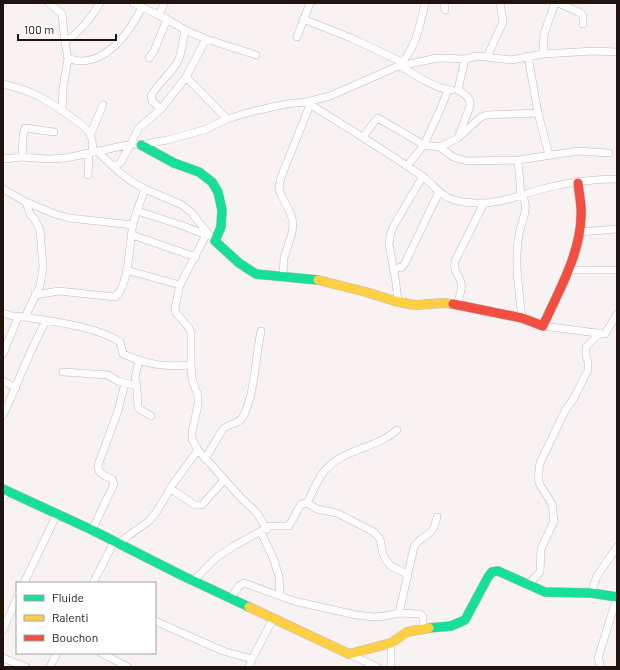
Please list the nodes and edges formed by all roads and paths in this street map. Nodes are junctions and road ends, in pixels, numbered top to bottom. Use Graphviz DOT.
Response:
graph roads {
  1 [pos="100,3"];
  2 [pos="133,3"];
  3 [pos="164,3"];
  4 [pos="310,3"];
  5 [pos="425,3"];
  6 [pos="500,3"];
  7 [pos="555,3"];
  8 [pos="558,3"];
  9 [pos="54,4"];
  10 [pos="142,7"];
  11 [pos="159,16"];
  12 [pos="167,19"];
  13 [pos="303,19"];
  14 [pos="582,24"];
  15 [pos="185,30"];
  16 [pos="297,37"];
  17 [pos="206,40"];
  18 [pos="65,42"];
  19 [pos="617,52"];
  20 [pos="543,54"];
  21 [pos="256,55"];
  22 [pos="528,56"];
  23 [pos="487,57"];
  24 [pos="68,58"];
  25 [pos="149,58"];
  26 [pos="465,59"];
  27 [pos="399,65"];
  28 [pos="186,77"];
  29 [pos="3,84"];
  30 [pos="448,90"];
  31 [pos="458,90"];
  32 [pos="308,104"];
  33 [pos="103,105"];
  34 [pos="161,109"];
  35 [pos="62,112"];
  36 [pos="538,113"];
  37 [pos="228,119"];
  38 [pos="54,132"];
  39 [pos="90,134"];
  40 [pos="363,137"];
  41 [pos="458,138"];
  42 [pos="136,144"];
  43 [pos="424,145"];
  44 [pos="440,147"];
  45 [pos="93,152"];
  46 [pos="609,153"];
  47 [pos="549,155"];
  48 [pos="22,157"];
  49 [pos="3,159"];
  50 [pos="518,160"];
  51 [pos="112,165"];
  52 [pos="407,166"];
  53 [pos="88,175"];
  54 [pos="423,176"];
  55 [pos="617,179"];
  56 [pos="578,183"];
  57 [pos="3,189"];
  58 [pos="145,189"];
  59 [pos="439,192"];
  60 [pos="521,196"];
  61 [pos="26,202"];
  62 [pos="484,204"];
  63 [pos="137,211"];
  64 [pos="133,225"];
  65 [pos="617,229"];
  66 [pos="579,232"];
  67 [pos="132,235"];
  68 [pos="210,237"];
  69 [pos="196,256"];
  70 [pos="394,269"];
  71 [pos="126,270"];
  72 [pos="569,270"];
  73 [pos="617,270"];
  74 [pos="283,276"];
  75 [pos="180,285"];
  76 [pos="35,295"];
  77 [pos="398,302"];
  78 [pos="457,304"];
  79 [pos="3,313"];
  80 [pos="617,314"];
  81 [pos="22,317"];
  82 [pos="522,318"];
  83 [pos="46,321"];
  84 [pos="543,326"];
  85 [pos="261,331"];
  86 [pos="600,333"];
  87 [pos="3,354"];
  88 [pos="139,361"];
  89 [pos="190,365"];
  90 [pos="63,372"];
  91 [pos="3,381"];
  92 [pos="125,383"];
  93 [pos="137,386"];
  94 [pos="16,388"];
  95 [pos="6,403"];
  96 [pos="3,415"];
  97 [pos="151,416"];
  98 [pos="397,430"];
  99 [pos="198,450"];
  100 [pos="205,459"];
  101 [pos="224,480"];
  102 [pos="171,489"];
  103 [pos="4,493"];
  104 [pos="306,503"];
  105 [pos="57,514"];
  106 [pos="437,517"];
  107 [pos="92,530"];
  108 [pos="264,530"];
  109 [pos="116,543"];
  110 [pos="617,547"];
  111 [pos="407,574"];
  112 [pos="193,581"];
  113 [pos="24,582"];
  114 [pos="94,582"];
  115 [pos="528,585"];
  116 [pos="591,593"];
  117 [pos="280,595"];
  118 [pos="617,597"];
  119 [pos="230,599"];
  120 [pos="15,608"];
  121 [pos="399,613"];
  122 [pos="273,619"];
  123 [pos="156,621"];
  124 [pos="423,628"];
  125 [pos="3,630"];
  126 [pos="391,643"];
  127 [pos="56,654"];
  128 [pos="103,654"];
  129 [pos="349,654"];
  130 [pos="3,658"];
  131 [pos="252,659"];
  132 [pos="365,664"];
  133 [pos="26,667"];
  134 [pos="50,667"];
  135 [pos="128,667"];
  136 [pos="250,667"];
  137 [pos="377,667"];
  138 [pos="392,667"];
  139 [pos="601,667"];
  1 -- 18 [label="street"];
  2 -- 10 [label="street"];
  3 -- 11 [label="street"];
  4 -- 13 [label="street"];
  5 -- 27 [label="street"];
  6 -- 23 [label="street"];
  7 -- 20 [label="street"];
  8 -- 14 [label="street"];
  9 -- 18 [label="street"];
  10 -- 11 [label="street"];
  10 -- 24 [label="street"];
  11 -- 12 [label="street"];
  12 -- 15 [label="street"];
  12 -- 25 [label="street"];
  13 -- 16 [label="street"];
  13 -- 27 [label="street"];
  15 -- 17 [label="street"];
  15 -- 34 [label="street"];
  17 -- 21 [label="street"];
  17 -- 28 [label="street"];
  18 -- 24 [label="street"];
  19 -- 20 [label="street"];
  20 -- 22 [label="street"];
  22 -- 23 [label="street"];
  22 -- 36 [label="street"];
  23 -- 26 [label="street"];
  24 -- 35 [label="street"];
  26 -- 27 [label="street"];
  26 -- 31 [label="street"];
  27 -- 30 [label="street"];
  27 -- 32 [label="street"];
  28 -- 34 [label="street"];
  28 -- 37 [label="street"];
  29 -- 35 [label="street"];
  30 -- 31 [label="street"];
  30 -- 43 [label="street"];
  31 -- 41 [label="street"];
  32 -- 37 [label="street"];
  32 -- 40 [label="street"];
  32 -- 74 [label="street"];
  33 -- 39 [label="street"];
  34 -- 42 [label="street"];
  35 -- 39 [label="street"];
  36 -- 41 [label="street"];
  36 -- 47 [label="street"];
  37 -- 42 [label="street"];
  38 -- 48 [label="street"];
  39 -- 45 [label="street"];
  40 -- 43 [label="street"];
  40 -- 52 [label="street"];
  41 -- 44 [label="street"];
  42 -- 45 [label="street"];
  42 -- 51 [label="street"];
  42 -- 68 [label="street"];
  43 -- 44 [label="street"];
  43 -- 52 [label="street"];
  44 -- 50 [label="street"];
  45 -- 48 [label="street"];
  45 -- 51 [label="street"];
  45 -- 53 [label="street"];
  46 -- 47 [label="street"];
  47 -- 50 [label="street"];
  48 -- 49 [label="street"];
  50 -- 60 [label="street"];
  51 -- 58 [label="street"];
  52 -- 54 [label="street"];
  54 -- 59 [label="street"];
  54 -- 70 [label="street"];
  55 -- 56 [label="street"];
  56 -- 60 [label="street"];
  56 -- 66 [label="street"];
  57 -- 61 [label="street"];
  58 -- 63 [label="street"];
  58 -- 68 [label="street"];
  59 -- 62 [label="street"];
  59 -- 70 [label="street"];
  60 -- 62 [label="street"];
  60 -- 82 [label="street"];
  61 -- 64 [label="street"];
  61 -- 76 [label="street"];
  62 -- 78 [label="street"];
  63 -- 64 [label="street"];
  63 -- 68 [label="street"];
  64 -- 67 [label="street"];
  65 -- 66 [label="street"];
  66 -- 72 [label="street"];
  67 -- 69 [label="street"];
  67 -- 71 [label="street"];
  68 -- 69 [label="street"];
  68 -- 74 [label="street"];
  69 -- 75 [label="street"];
  70 -- 77 [label="street"];
  71 -- 75 [label="street"];
  71 -- 76 [label="street"];
  72 -- 73 [label="street"];
  72 -- 84 [label="street"];
  74 -- 77 [label="street"];
  75 -- 89 [label="street"];
  76 -- 81 [label="street"];
  77 -- 78 [label="street"];
  78 -- 82 [label="street"];
  79 -- 81 [label="street"];
  80 -- 86 [label="street"];
  81 -- 83 [label="street"];
  81 -- 87 [label="street"];
  82 -- 84 [label="street"];
  83 -- 88 [label="street"];
  83 -- 94 [label="street"];
  84 -- 86 [label="street"];
  85 -- 100 [label="street"];
  86 -- 115 [label="street"];
  88 -- 89 [label="street"];
  88 -- 93 [label="street"];
  89 -- 99 [label="street"];
  90 -- 92 [label="street"];
  91 -- 94 [label="street"];
  92 -- 93 [label="street"];
  92 -- 107 [label="street"];
  93 -- 97 [label="street"];
  94 -- 95 [label="street"];
  95 -- 96 [label="street"];
  98 -- 104 [label="street"];
  99 -- 100 [label="street"];
  99 -- 102 [label="street"];
  100 -- 101 [label="street"];
  101 -- 102 [label="street"];
  101 -- 108 [label="street"];
  102 -- 109 [label="street"];
  103 -- 105 [label="street"];
  104 -- 108 [label="street"];
  104 -- 111 [label="street"];
  105 -- 107 [label="street"];
  105 -- 113 [label="street"];
  106 -- 111 [label="street"];
  107 -- 109 [label="street"];
  108 -- 112 [label="street"];
  108 -- 117 [label="street"];
  109 -- 112 [label="street"];
  109 -- 114 [label="street"];
  110 -- 116 [label="street"];
  111 -- 121 [label="street"];
  112 -- 119 [label="street"];
  115 -- 116 [label="street"];
  115 -- 124 [label="street"];
  116 -- 118 [label="street"];
  117 -- 119 [label="street"];
  117 -- 121 [label="street"];
  118 -- 139 [label="street"];
  119 -- 122 [label="street"];
  120 -- 125 [label="street"];
  121 -- 124 [label="street"];
  122 -- 129 [label="street"];
  122 -- 131 [label="street"];
  123 -- 131 [label="street"];
  124 -- 126 [label="street"];
  126 -- 129 [label="street"];
  126 -- 138 [label="street"];
  127 -- 134 [label="street"];
  128 -- 135 [label="street"];
  129 -- 132 [label="street"];
  130 -- 133 [label="street"];
  131 -- 136 [label="street"];
  132 -- 137 [label="street"];
}
